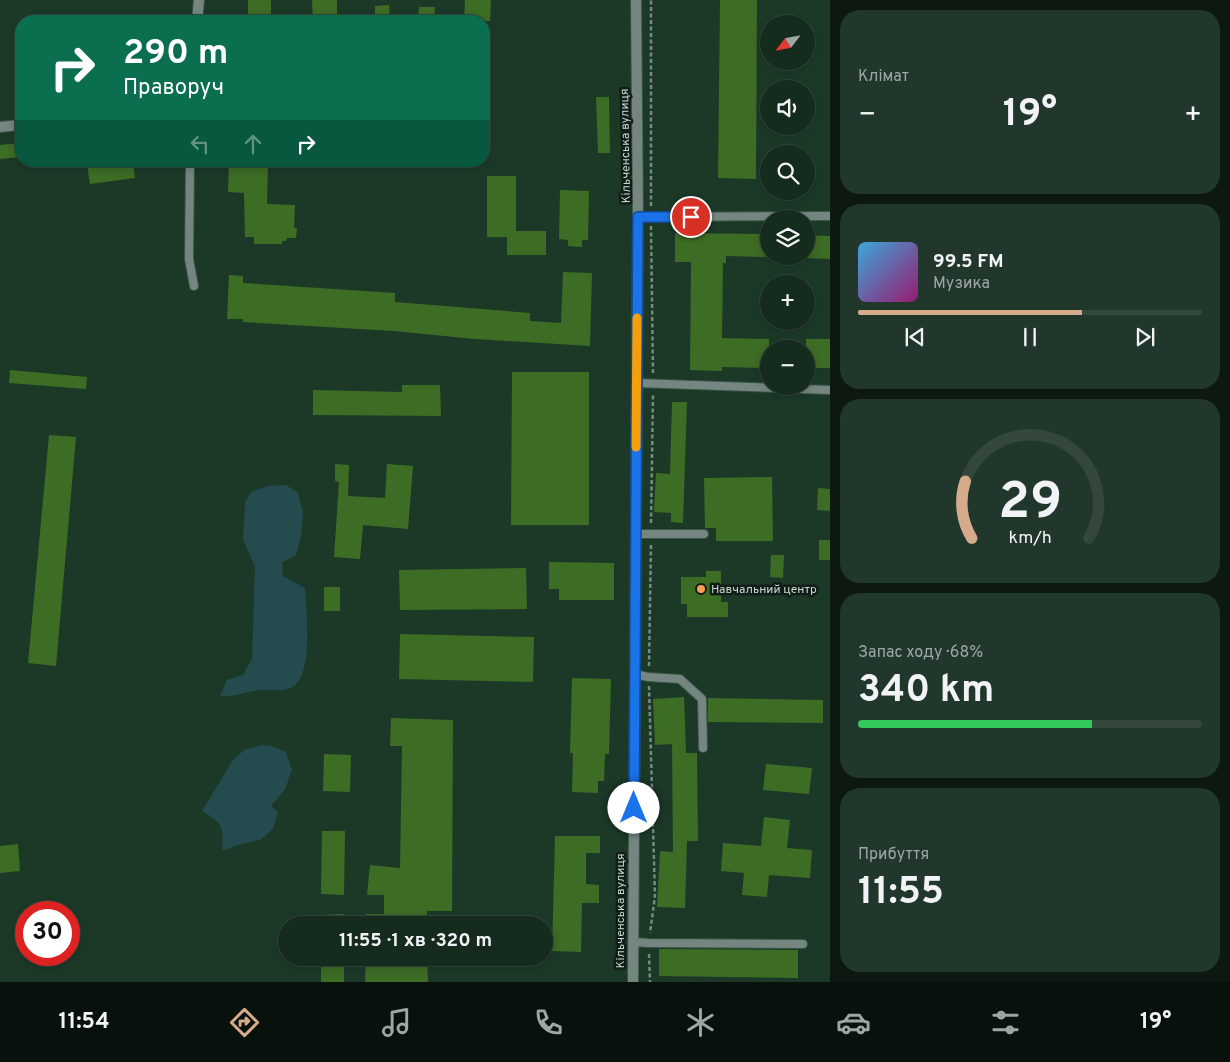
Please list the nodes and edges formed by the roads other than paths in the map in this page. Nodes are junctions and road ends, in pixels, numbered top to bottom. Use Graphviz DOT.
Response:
graph roads {
  1 [pos="199,0"];
  2 [pos="636,0"];
  3 [pos="198,15"];
  4 [pos="15,126"];
  5 [pos="0,127"];
  6 [pos="190,167"];
  7 [pos="830,216"];
  8 [pos="638,217"];
  9 [pos="194,286"];
  10 [pos="637,383"];
  11 [pos="830,390"];
  12 [pos="636,534"];
  13 [pos="704,534"];
  14 [pos="634,674"];
  15 [pos="703,748"];
  16 [pos="633,942"];
  17 [pos="803,944"];
  18 [pos="632,982"];
  1 -- 3 [label="street"];
  2 -- 8 [label="street, Кільченська вулиця"];
  4 -- 5 [label="street"];
  6 -- 9 [label="lane"];
  7 -- 8 [label="lane"];
  8 -- 10 [label="street, Кільченська вулиця"];
  10 -- 11 [label="lane"];
  10 -- 12 [label="street, Кільченська вулиця"];
  12 -- 13 [label="lane"];
  12 -- 14 [label="street, Кільченська вулиця"];
  14 -- 15 [label="lane"];
  14 -- 16 [label="street, Кільченська вулиця"];
  16 -- 17 [label="lane"];
  16 -- 18 [label="street, Кільченська вулиця"];
}
